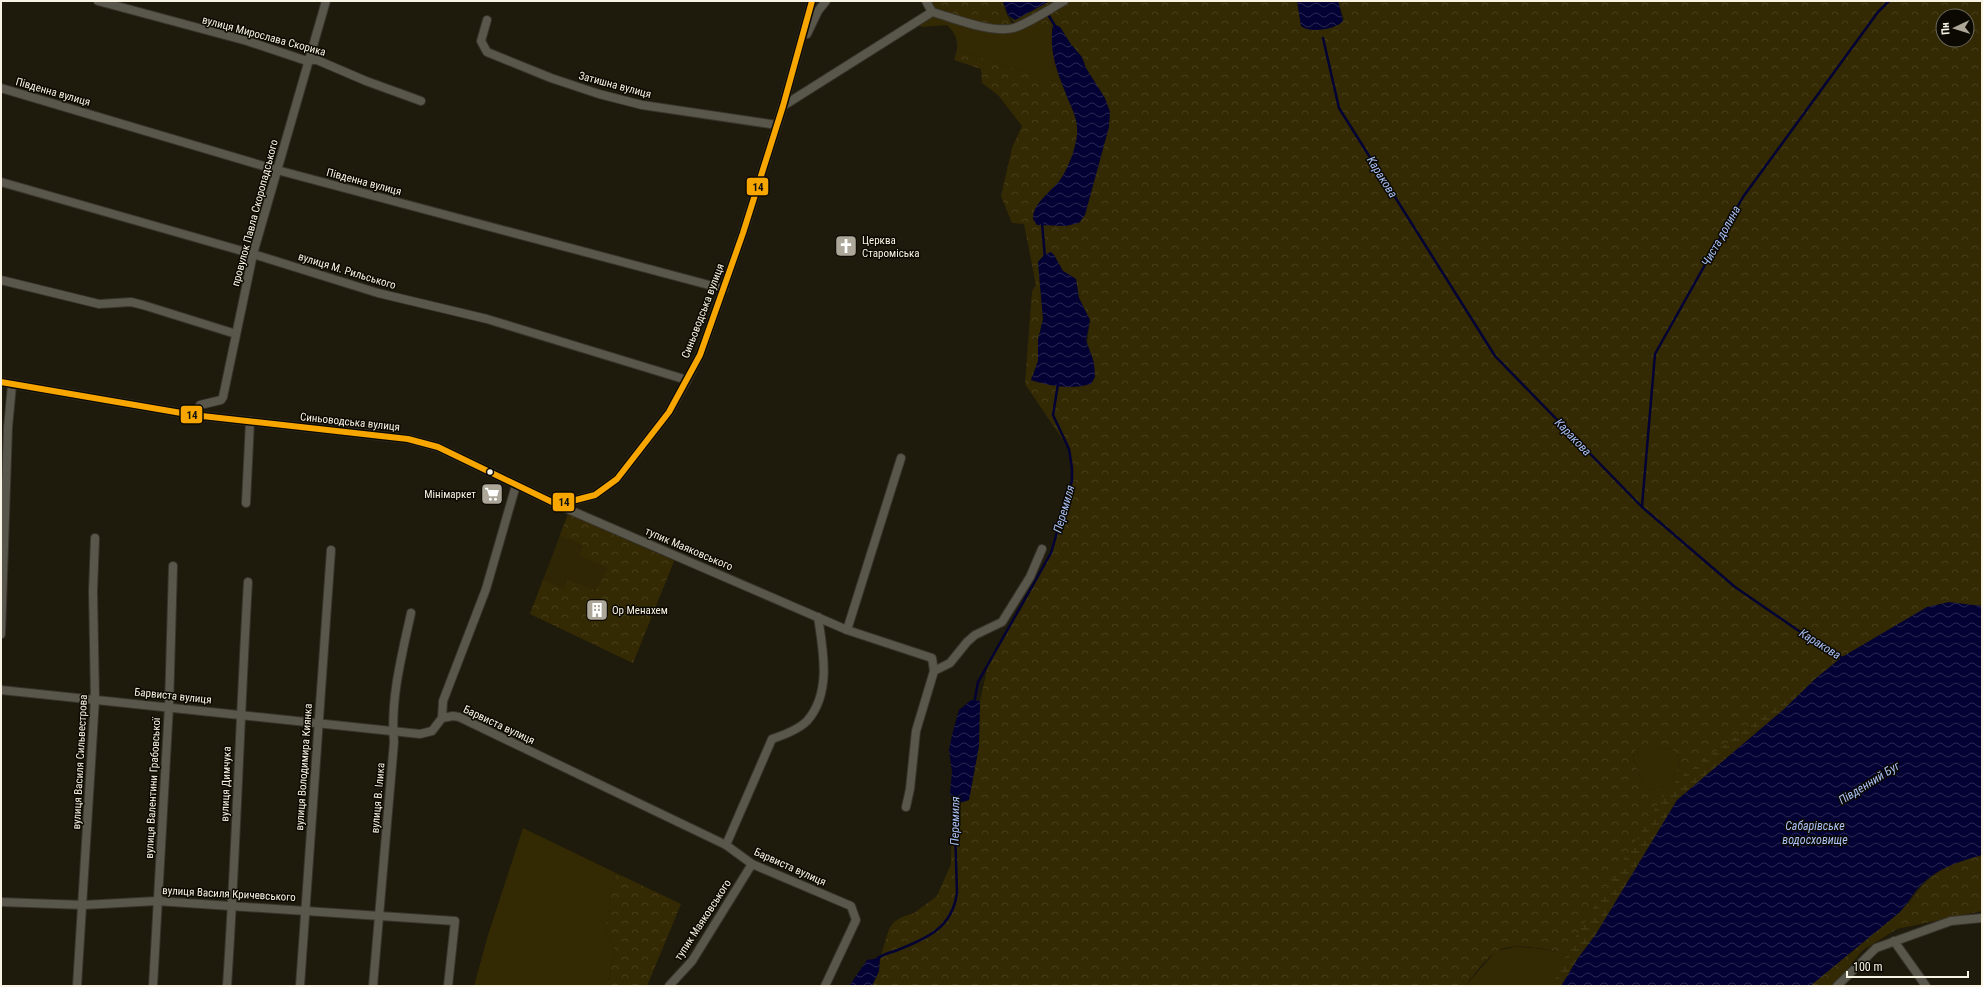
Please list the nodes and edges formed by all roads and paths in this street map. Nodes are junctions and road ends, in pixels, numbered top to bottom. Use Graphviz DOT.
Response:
graph roads {
  1 [pos="98,1"];
  2 [pos="326,1"];
  3 [pos="812,1"];
  4 [pos="826,1"];
  5 [pos="926,1"];
  6 [pos="1064,1"];
  7 [pos="932,12"];
  8 [pos="487,20"];
  9 [pos="799,49"];
  10 [pos="308,60"];
  11 [pos="1,88"];
  12 [pos="421,101"];
  13 [pos="783,106"];
  14 [pos="777,125"];
  15 [pos="277,170"];
  16 [pos="1,182"];
  17 [pos="254,254"];
  18 [pos="1,280"];
  19 [pos="724,289"];
  20 [pos="236,334"];
  21 [pos="687,380"];
  22 [pos="1,382"];
  23 [pos="12,384"];
  24 [pos="193,415"];
  25 [pos="250,421"];
  26 [pos="901,458"];
  27 [pos="516,485"];
  28 [pos="552,502"];
  29 [pos="246,504"];
  30 [pos="95,538"];
  31 [pos="1042,549"];
  32 [pos="331,550"];
  33 [pos="173,566"];
  34 [pos="248,582"];
  35 [pos="411,613"];
  36 [pos="818,617"];
  37 [pos="847,630"];
  38 [pos="1,634"];
  39 [pos="934,671"];
  40 [pos="1,690"];
  41 [pos="95,699"];
  42 [pos="169,706"];
  43 [pos="240,715"];
  44 [pos="442,718"];
  45 [pos="318,723"];
  46 [pos="393,730"];
  47 [pos="906,807"];
  48 [pos="726,845"];
  49 [pos="752,864"];
  50 [pos="157,901"];
  51 [pos="1,902"];
  52 [pos="82,905"];
  53 [pos="232,906"];
  54 [pos="305,910"];
  55 [pos="378,916"];
  56 [pos="1982,918"];
  57 [pos="1894,940"];
  58 [pos="77,986"];
  59 [pos="153,986"];
  60 [pos="226,986"];
  61 [pos="300,986"];
  62 [pos="372,986"];
  63 [pos="448,986"];
  64 [pos="670,986"];
  65 [pos="825,986"];
  66 [pos="1837,986"];
  67 [pos="1926,986"];
  1 -- 10 [label="street, вулиця Мирослава Скорика"];
  2 -- 10 [label="street, провулок Павла Скоропадського"];
  3 -- 9 [label="street, Синьоводська вулиця"];
  4 -- 9 [label="street, Синьоводська вулиця"];
  5 -- 7 [label="street"];
  6 -- 7 [label="street"];
  7 -- 13 [label="street"];
  8 -- 14 [label="street, Затишна вулиця"];
  9 -- 13 [label="street, Синьоводська вулиця"];
  10 -- 12 [label="street, вулиця Мирослава Скорика"];
  10 -- 15 [label="street, провулок Павла Скоропадського"];
  11 -- 15 [label="street, Південна вулиця"];
  13 -- 14 [label="street, Синьоводська вулиця"];
  14 -- 19 [label="street, Синьоводська вулиця"];
  15 -- 17 [label="street, провулок Павла Скоропадського"];
  15 -- 19 [label="street, Південна вулиця"];
  16 -- 17 [label="street, вулиця М. Рильського"];
  17 -- 20 [label="street, провулок Павла Скоропадського"];
  17 -- 21 [label="street, вулиця М. Рильського"];
  18 -- 20 [label="street"];
  19 -- 21 [label="street, Синьоводська вулиця"];
  20 -- 24 [label="street, провулок Павла Скоропадського"];
  21 -- 28 [label="street, Синьоводська вулиця"];
  22 -- 23 [label="street, Синьоводська вулиця"];
  23 -- 24 [label="street, Синьоводська вулиця"];
  23 -- 38 [label="street"];
  24 -- 25 [label="street, Синьоводська вулиця"];
  25 -- 27 [label="street, Синьоводська вулиця"];
  25 -- 29 [label="street"];
  26 -- 37 [label="street"];
  27 -- 28 [label="street, Синьоводська вулиця"];
  27 -- 44 [label="street"];
  28 -- 36 [label="street, тупик Маяковського"];
  30 -- 41 [label="street, вулиця Василя Сильвестрова"];
  31 -- 39 [label="street"];
  32 -- 45 [label="street, вулиця Володимира Киянка"];
  33 -- 42 [label="street, вулиця Валентини Грабовської"];
  34 -- 43 [label="street, вулиця Димчука"];
  35 -- 46 [label="street, вулиця В. Ілика"];
  36 -- 37 [label="street, тупик Маяковського"];
  36 -- 48 [label="street"];
  37 -- 39 [label="street, тупик Маяковського"];
  39 -- 47 [label="street"];
  40 -- 41 [label="street, Барвиста вулиця"];
  41 -- 42 [label="street, Барвиста вулиця"];
  41 -- 52 [label="street, вулиця Василя Сильвестрова"];
  42 -- 43 [label="street, Барвиста вулиця"];
  42 -- 50 [label="street, вулиця Валентини Грабовської"];
  43 -- 45 [label="street, Барвиста вулиця"];
  43 -- 53 [label="street, вулиця Димчука"];
  44 -- 46 [label="street, Барвиста вулиця"];
  44 -- 48 [label="street, Барвиста вулиця"];
  45 -- 46 [label="street, Барвиста вулиця"];
  45 -- 54 [label="street, вулиця Володимира Киянка"];
  46 -- 55 [label="street, вулиця В. Ілика"];
  48 -- 49 [label="street, Барвиста вулиця"];
  49 -- 64 [label="street, тупик Маяковського"];
  49 -- 65 [label="street, Барвиста вулиця"];
  50 -- 52 [label="street, вулиця Василя Кричевського"];
  50 -- 53 [label="street, вулиця Василя Кричевського"];
  50 -- 59 [label="street, вулиця Валентини Грабовської"];
  51 -- 52 [label="street, вулиця Василя Кричевського"];
  52 -- 58 [label="street, вулиця Василя Сильвестрова"];
  53 -- 54 [label="street, вулиця Василя Кричевського"];
  53 -- 60 [label="street, вулиця Димчука"];
  54 -- 55 [label="street, вулиця Василя Кричевського"];
  54 -- 61 [label="street, вулиця Володимира Киянка"];
  55 -- 62 [label="street, вулиця В. Ілика"];
  55 -- 63 [label="street, вулиця Василя Кричевського"];
  56 -- 57 [label="street"];
  57 -- 66 [label="street"];
  57 -- 67 [label="street"];
}
